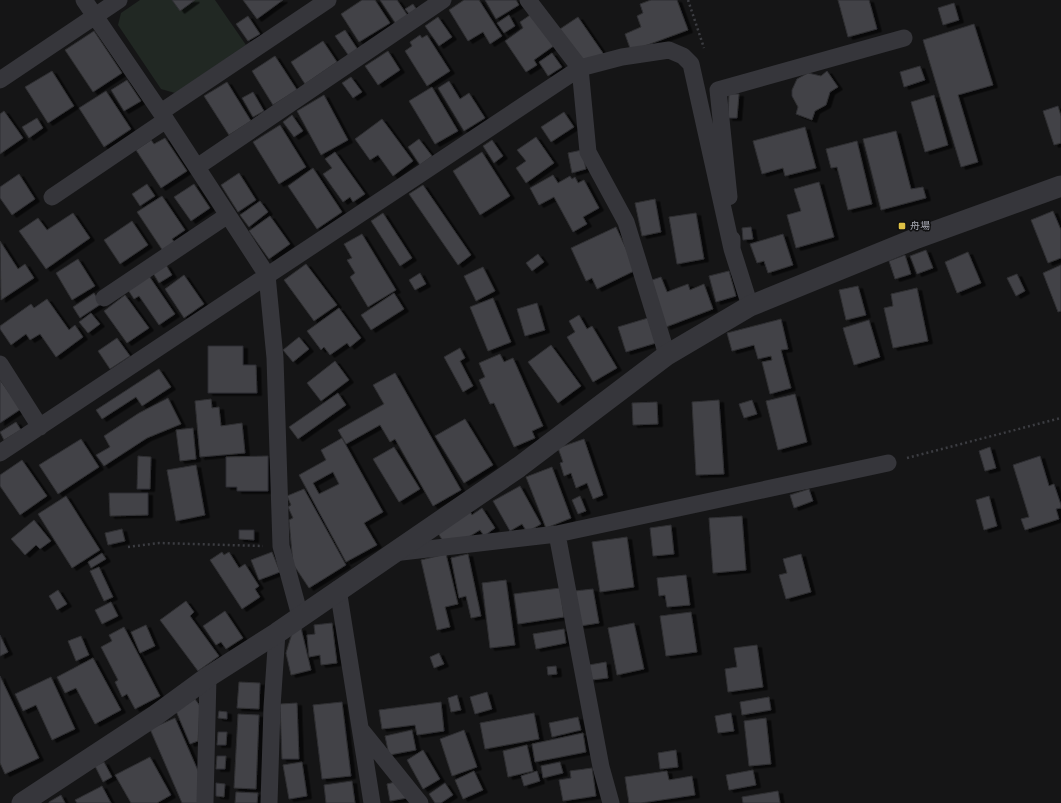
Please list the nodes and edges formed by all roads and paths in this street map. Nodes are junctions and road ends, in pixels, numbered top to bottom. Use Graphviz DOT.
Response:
graph roads {
  1 [pos="84,0"];
  2 [pos="119,0"];
  3 [pos="328,0"];
  4 [pos="443,0"];
  5 [pos="528,0"];
  6 [pos="688,0"];
  7 [pos="95,16"];
  8 [pos="904,38"];
  9 [pos="706,53"];
  10 [pos="580,68"];
  11 [pos="0,80"];
  12 [pos="164,116"];
  13 [pos="197,167"];
  14 [pos="1061,186"];
  15 [pos="52,197"];
  16 [pos="228,216"];
  17 [pos="732,250"];
  18 [pos="267,276"];
  19 [pos="104,298"];
  20 [pos="750,306"];
  21 [pos="667,355"];
  22 [pos="0,364"];
  23 [pos="1061,418"];
  24 [pos="40,427"];
  25 [pos="0,453"];
  26 [pos="888,463"];
  27 [pos="557,534"];
  28 [pos="281,546"];
  29 [pos="128,547"];
  30 [pos="392,553"];
  31 [pos="338,589"];
  32 [pos="300,616"];
  33 [pos="277,633"];
  34 [pos="208,677"];
  35 [pos="361,729"];
  36 [pos="22,803"];
  37 [pos="204,803"];
  38 [pos="269,803"];
  39 [pos="372,803"];
  40 [pos="420,803"];
  41 [pos="611,803"];
  1 -- 7 [label="street"];
  2 -- 7 [label="street"];
  3 -- 12 [label="street"];
  4 -- 13 [label="street"];
  5 -- 10 [label="street"];
  6 -- 9 [label="path"];
  7 -- 11 [label="street"];
  7 -- 12 [label="street"];
  8 -- 17 [label="street"];
  10 -- 17 [label="street"];
  10 -- 18 [label="street"];
  10 -- 21 [label="street"];
  12 -- 13 [label="street"];
  12 -- 15 [label="street"];
  13 -- 16 [label="street"];
  14 -- 20 [label="street"];
  16 -- 18 [label="street"];
  16 -- 19 [label="street"];
  17 -- 20 [label="street"];
  18 -- 24 [label="street"];
  18 -- 28 [label="street"];
  20 -- 21 [label="street"];
  21 -- 30 [label="street"];
  22 -- 24 [label="street"];
  23 -- 26 [label="path"];
  24 -- 25 [label="street"];
  26 -- 27 [label="street"];
  27 -- 30 [label="street"];
  27 -- 41 [label="street"];
  28 -- 29 [label="path"];
  28 -- 32 [label="street"];
  30 -- 31 [label="street"];
  31 -- 32 [label="street"];
  31 -- 35 [label="street"];
  32 -- 33 [label="street"];
  33 -- 34 [label="street"];
  33 -- 38 [label="street"];
  34 -- 36 [label="street"];
  34 -- 37 [label="street"];
  35 -- 39 [label="street"];
  35 -- 40 [label="street"];
}
